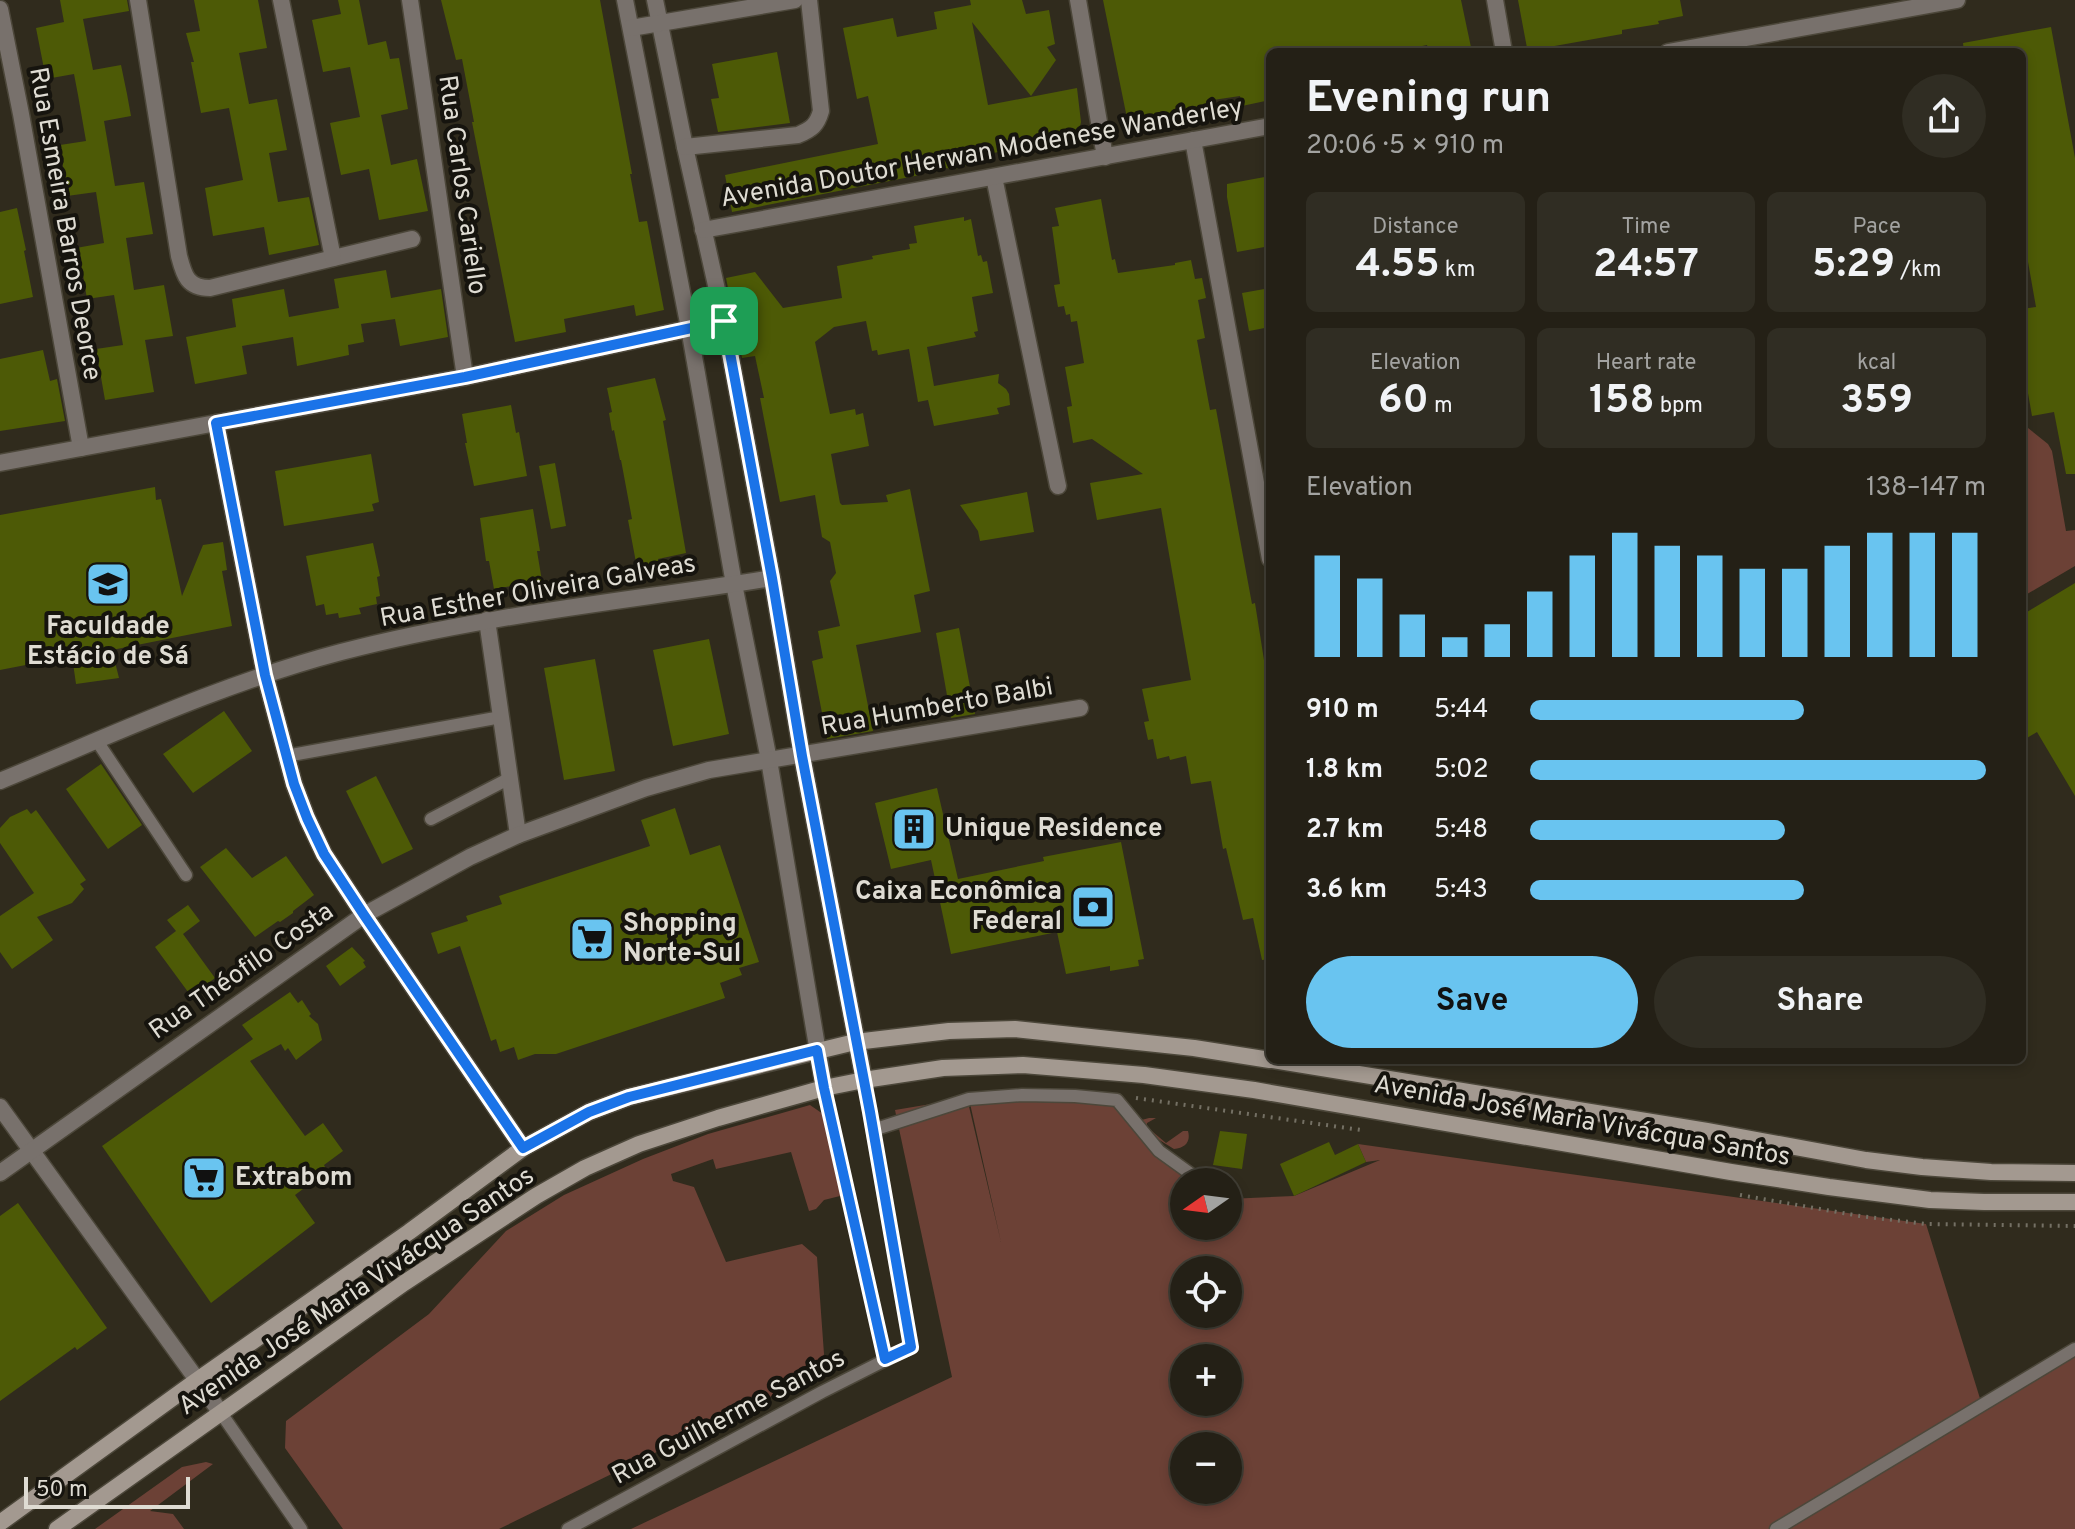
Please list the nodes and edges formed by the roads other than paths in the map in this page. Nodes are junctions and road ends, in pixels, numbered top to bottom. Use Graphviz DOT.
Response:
graph roads {
  1 [pos="138,0"];
  2 [pos="281,0"];
  3 [pos="410,0"];
  4 [pos="625,0"];
  5 [pos="655,0"];
  6 [pos="795,0"];
  7 [pos="809,0"];
  8 [pos="1078,0"];
  9 [pos="1495,0"];
  10 [pos="1957,0"];
  11 [pos="1910,4"];
  12 [pos="0,9"];
  13 [pos="659,23"];
  14 [pos="631,28"];
  15 [pos="1503,48"];
  16 [pos="1688,48"];
  17 [pos="1266,127"];
  18 [pos="1193,140"];
  19 [pos="685,147"];
  20 [pos="1105,157"];
  21 [pos="994,177"];
  22 [pos="703,230"];
  23 [pos="412,239"];
  24 [pos="333,258"];
  25 [pos="724,321"];
  26 [pos="689,328"];
  27 [pos="465,377"];
  28 [pos="216,423"];
  29 [pos="81,448"];
  30 [pos="0,463"];
  31 [pos="1058,486"];
  32 [pos="1266,537"];
  33 [pos="772,578"];
  34 [pos="734,584"];
  35 [pos="487,620"];
  36 [pos="265,675"];
  37 [pos="1080,708"];
  38 [pos="501,717"];
  39 [pos="97,741"];
  40 [pos="286,756"];
  41 [pos="802,756"];
  42 [pos="769,760"];
  43 [pos="510,778"];
  44 [pos="0,781"];
  45 [pos="431,819"];
  46 [pos="518,835"];
  47 [pos="186,875"];
  48 [pos="364,915"];
  49 [pos="855,1042"];
  50 [pos="817,1050"];
  51 [pos="1266,1059"];
  52 [pos="1297,1064"];
  53 [pos="864,1080"];
  54 [pos="824,1088"];
  55 [pos="0,1107"];
  56 [pos="873,1130"];
  57 [pos="523,1148"];
  58 [pos="31,1151"];
  59 [pos="1183,1168"];
  60 [pos="0,1173"];
  61 [pos="2075,1173"];
  62 [pos="2075,1202"];
  63 [pos="2075,1349"];
  64 [pos="885,1359"];
  65 [pos="196,1381"];
  66 [pos="221,1413"];
  67 [pos="0,1523"];
  68 [pos="57,1529"];
  69 [pos="301,1529"];
  70 [pos="568,1529"];
  71 [pos="1776,1529"];
  1 -- 24 [label="street"];
  2 -- 24 [label="street"];
  3 -- 27 [label="street, Rua Carlos Cariello"];
  4 -- 14 [label="street"];
  5 -- 13 [label="street"];
  6 -- 13 [label="street"];
  7 -- 19 [label="street"];
  8 -- 20 [label="street"];
  9 -- 15 [label="street"];
  10 -- 11 [label="street"];
  11 -- 16 [label="street"];
  12 -- 29 [label="street, Rua Esmeira Barros Deorce"];
  13 -- 14 [label="street"];
  13 -- 19 [label="street"];
  14 -- 26 [label="street"];
  17 -- 18 [label="street, Avenida Doutor Herwan Modenese Wanderley"];
  18 -- 20 [label="street, Avenida Doutor Herwan Modenese Wanderley"];
  18 -- 32 [label="street"];
  19 -- 22 [label="street"];
  20 -- 21 [label="street, Avenida Doutor Herwan Modenese Wanderley"];
  21 -- 22 [label="street, Avenida Doutor Herwan Modenese Wanderley"];
  21 -- 31 [label="street"];
  22 -- 25 [label="street"];
  23 -- 24 [label="street"];
  25 -- 26 [label="street"];
  25 -- 33 [label="street"];
  26 -- 27 [label="street"];
  26 -- 34 [label="street"];
  27 -- 28 [label="street"];
  28 -- 29 [label="street"];
  28 -- 36 [label="street"];
  29 -- 30 [label="street"];
  33 -- 34 [label="street, Rua Esther Oliveira Galveas"];
  33 -- 41 [label="street"];
  34 -- 35 [label="street, Rua Esther Oliveira Galveas"];
  34 -- 42 [label="street"];
  35 -- 36 [label="street, Rua Esther Oliveira Galveas"];
  35 -- 38 [label="street"];
  36 -- 39 [label="street, Rua Esther Oliveira Galveas"];
  36 -- 40 [label="street"];
  37 -- 41 [label="street, Rua Humberto Balbi"];
  38 -- 40 [label="lane"];
  38 -- 43 [label="street"];
  39 -- 44 [label="street, Rua Esther Oliveira Galveas"];
  39 -- 47 [label="lane"];
  40 -- 48 [label="street"];
  41 -- 42 [label="street, Rua Théofilo Costa"];
  41 -- 49 [label="street"];
  42 -- 46 [label="street, Rua Théofilo Costa"];
  42 -- 50 [label="street"];
  43 -- 45 [label="lane"];
  43 -- 46 [label="street"];
  46 -- 48 [label="street, Rua Théofilo Costa"];
  48 -- 57 [label="street"];
  48 -- 58 [label="street, Rua Théofilo Costa"];
  49 -- 50 [label="main road, Avenida José Maria Vivácqua Santos"];
  49 -- 51 [label="main road, Avenida José Maria Vivácqua Santos"];
  49 -- 53 [label="street"];
  50 -- 54 [label="street"];
  50 -- 57 [label="main road, Avenida José Maria Vivácqua Santos"];
  52 -- 61 [label="main road, Avenida José Maria Vivácqua Santos"];
  53 -- 54 [label="main road, Avenida José Maria Vivácqua Santos"];
  53 -- 56 [label="lane"];
  53 -- 62 [label="main road, Avenida José Maria Vivácqua Santos"];
  54 -- 64 [label="lane"];
  54 -- 66 [label="main road, Avenida José Maria Vivácqua Santos"];
  55 -- 58 [label="street"];
  56 -- 59 [label="lane"];
  56 -- 64 [label="lane, Rua Guilherme Santos"];
  57 -- 65 [label="main road, Avenida José Maria Vivácqua Santos"];
  58 -- 60 [label="street, Rua Théofilo Costa"];
  58 -- 65 [label="street"];
  63 -- 71 [label="lane"];
  64 -- 70 [label="lane, Rua Guilherme Santos"];
  65 -- 66 [label="street"];
  65 -- 67 [label="main road, Avenida José Maria Vivácqua Santos"];
  66 -- 68 [label="main road, Avenida José Maria Vivácqua Santos"];
  66 -- 69 [label="lane"];
}
